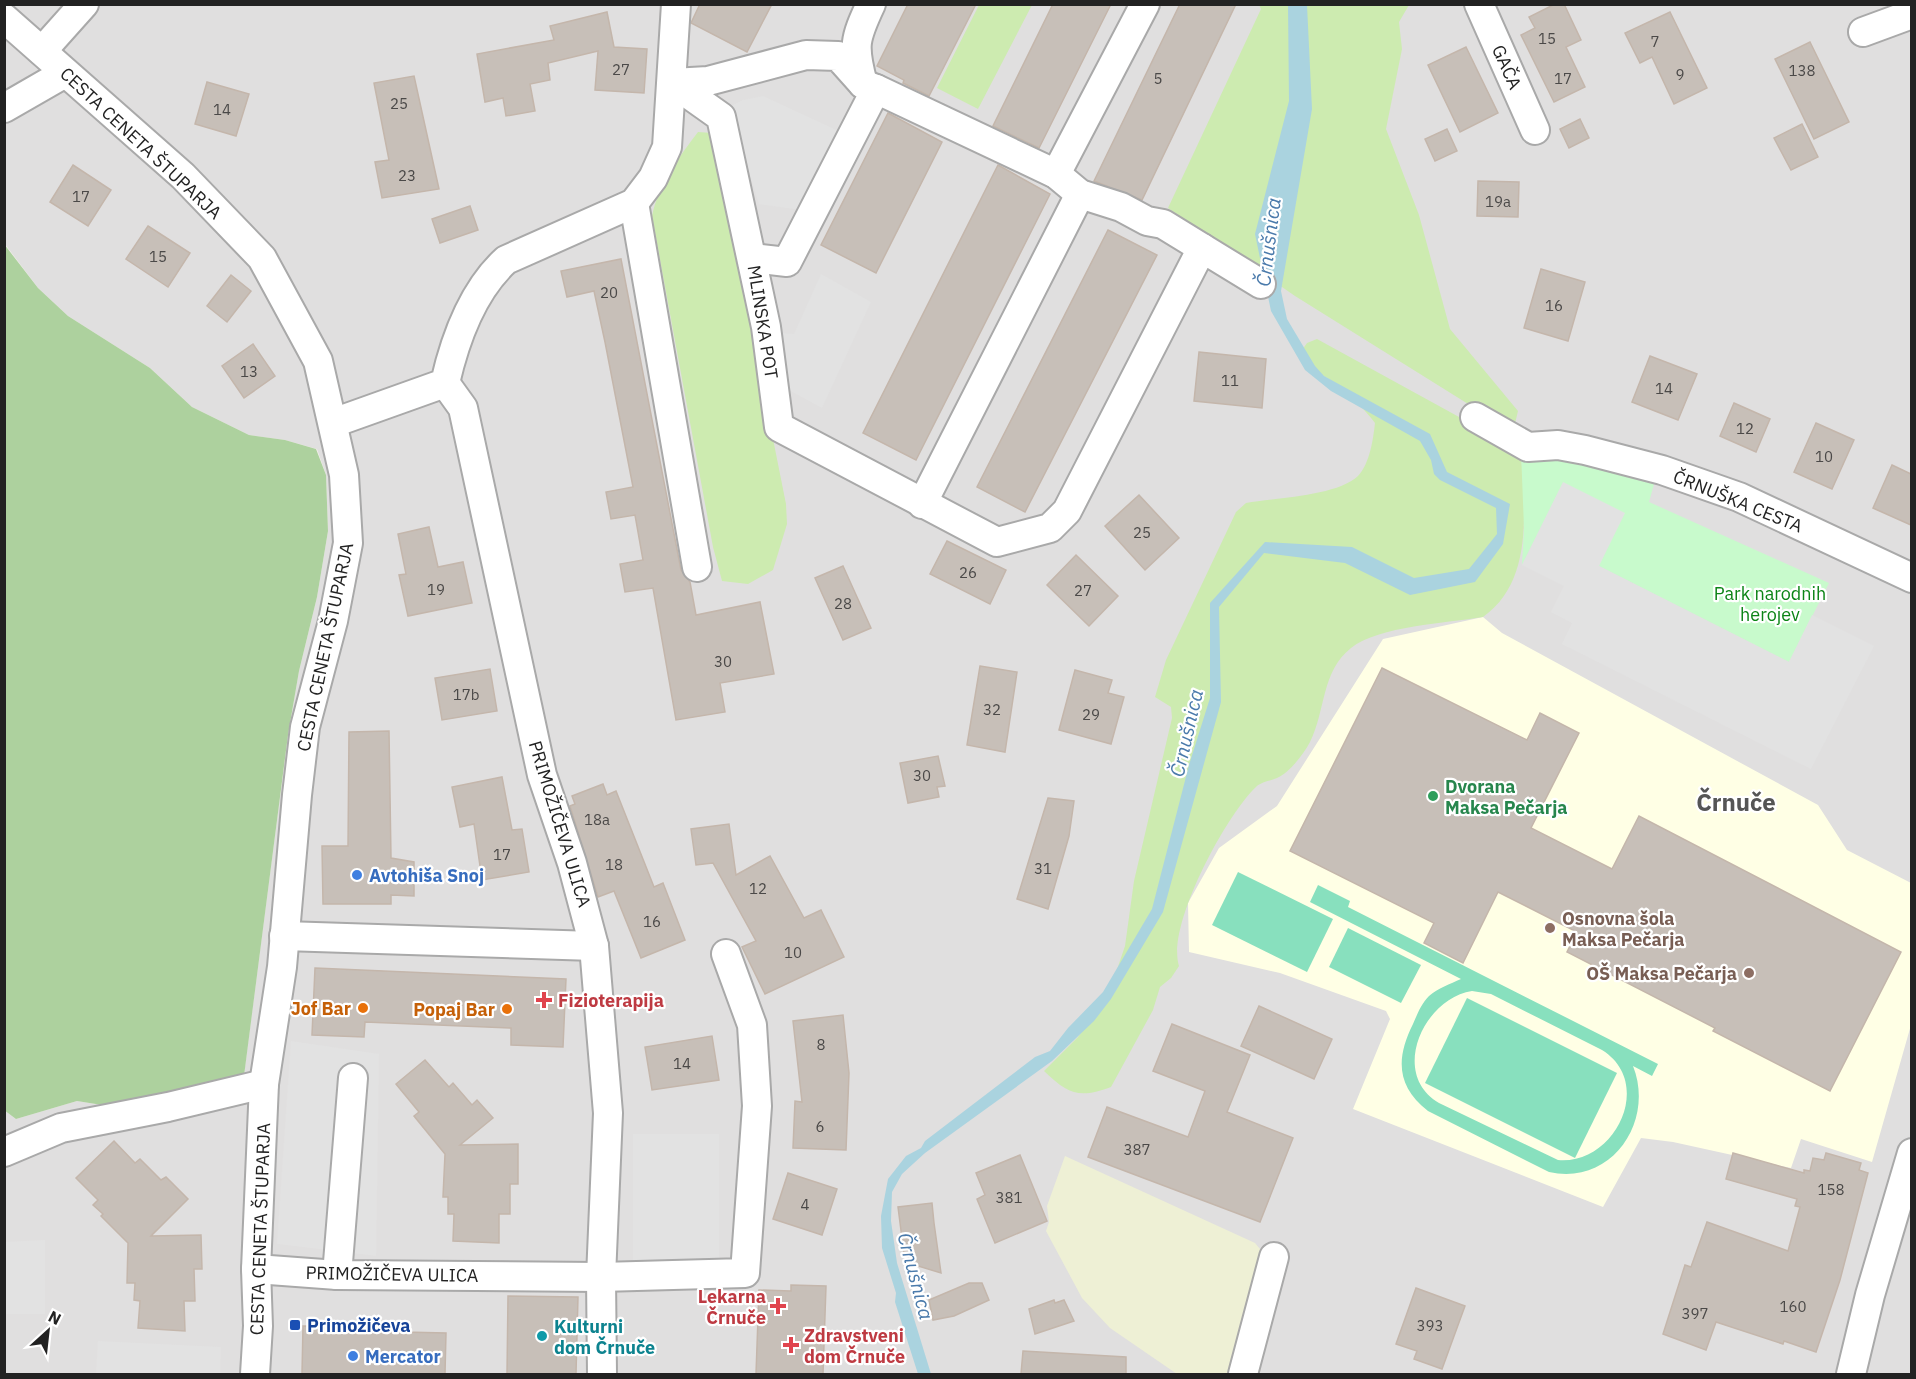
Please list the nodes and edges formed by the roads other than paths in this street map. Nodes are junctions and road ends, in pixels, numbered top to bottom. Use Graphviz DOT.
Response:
graph roads {
  1 [pos="84,4"];
  2 [pos="676,4"];
  3 [pos="1145,4"];
  4 [pos="1479,4"];
  5 [pos="862,11"];
  6 [pos="1911,14"];
  7 [pos="4,18"];
  8 [pos="1863,32"];
  9 [pos="42,51"];
  10 [pos="64,73"];
  11 [pos="673,83"];
  12 [pos="869,87"];
  13 [pos="4,108"];
  14 [pos="1535,130"];
  15 [pos="1056,174"];
  16 [pos="1080,194"];
  17 [pos="634,203"];
  18 [pos="1202,248"];
  19 [pos="752,258"];
  20 [pos="1261,284"];
  21 [pos="445,383"];
  22 [pos="1475,417"];
  23 [pos="333,423"];
  24 [pos="922,504"];
  25 [pos="697,567"];
  26 [pos="1911,578"];
  27 [pos="284,936"];
  28 [pos="594,946"];
  29 [pos="726,954"];
  30 [pos="354,1078"];
  31 [pos="264,1084"];
  32 [pos="4,1152"];
  33 [pos="1911,1153"];
  34 [pos="1274,1257"];
  35 [pos="256,1269"];
  36 [pos="337,1275"];
  37 [pos="601,1277"];
  38 [pos="255,1374"];
  39 [pos="602,1374"];
  40 [pos="1243,1374"];
  41 [pos="1851,1374"];
  1 -- 9 [label="street"];
  2 -- 11 [label="street"];
  3 -- 15 [label="street"];
  4 -- 14 [label="street, GAČA"];
  5 -- 12 [label="street"];
  6 -- 8 [label="street"];
  7 -- 9 [label="street, CESTA CENETA ŠTUPARJA"];
  9 -- 10 [label="street, CESTA CENETA ŠTUPARJA"];
  10 -- 13 [label="street"];
  10 -- 23 [label="street, CESTA CENETA ŠTUPARJA"];
  11 -- 12 [label="street"];
  11 -- 17 [label="street"];
  11 -- 19 [label="street, MLINSKA POT"];
  12 -- 15 [label="street"];
  12 -- 19 [label="street"];
  15 -- 16 [label="street"];
  16 -- 18 [label="street"];
  16 -- 24 [label="street"];
  17 -- 21 [label="street"];
  17 -- 25 [label="street"];
  18 -- 20 [label="street"];
  18 -- 24 [label="street, MLINSKA POT"];
  19 -- 24 [label="street, MLINSKA POT"];
  21 -- 23 [label="street"];
  21 -- 28 [label="street, PRIMOŽIČEVA ULICA"];
  22 -- 26 [label="street, ČRNUŠKA CESTA"];
  23 -- 27 [label="street, CESTA CENETA ŠTUPARJA"];
  27 -- 28 [label="street"];
  27 -- 31 [label="street, CESTA CENETA ŠTUPARJA"];
  28 -- 37 [label="street, PRIMOŽIČEVA ULICA"];
  29 -- 37 [label="street, PRIMOŽIČEVA ULICA"];
  30 -- 36 [label="street"];
  31 -- 32 [label="street"];
  31 -- 35 [label="street, CESTA CENETA ŠTUPARJA"];
  33 -- 41 [label="street"];
  34 -- 40 [label="street"];
  35 -- 36 [label="street, PRIMOŽIČEVA ULICA"];
  35 -- 38 [label="street, CESTA CENETA ŠTUPARJA"];
  36 -- 37 [label="street, PRIMOŽIČEVA ULICA"];
  37 -- 39 [label="street, PRIMOŽIČEVA ULICA"];
}
